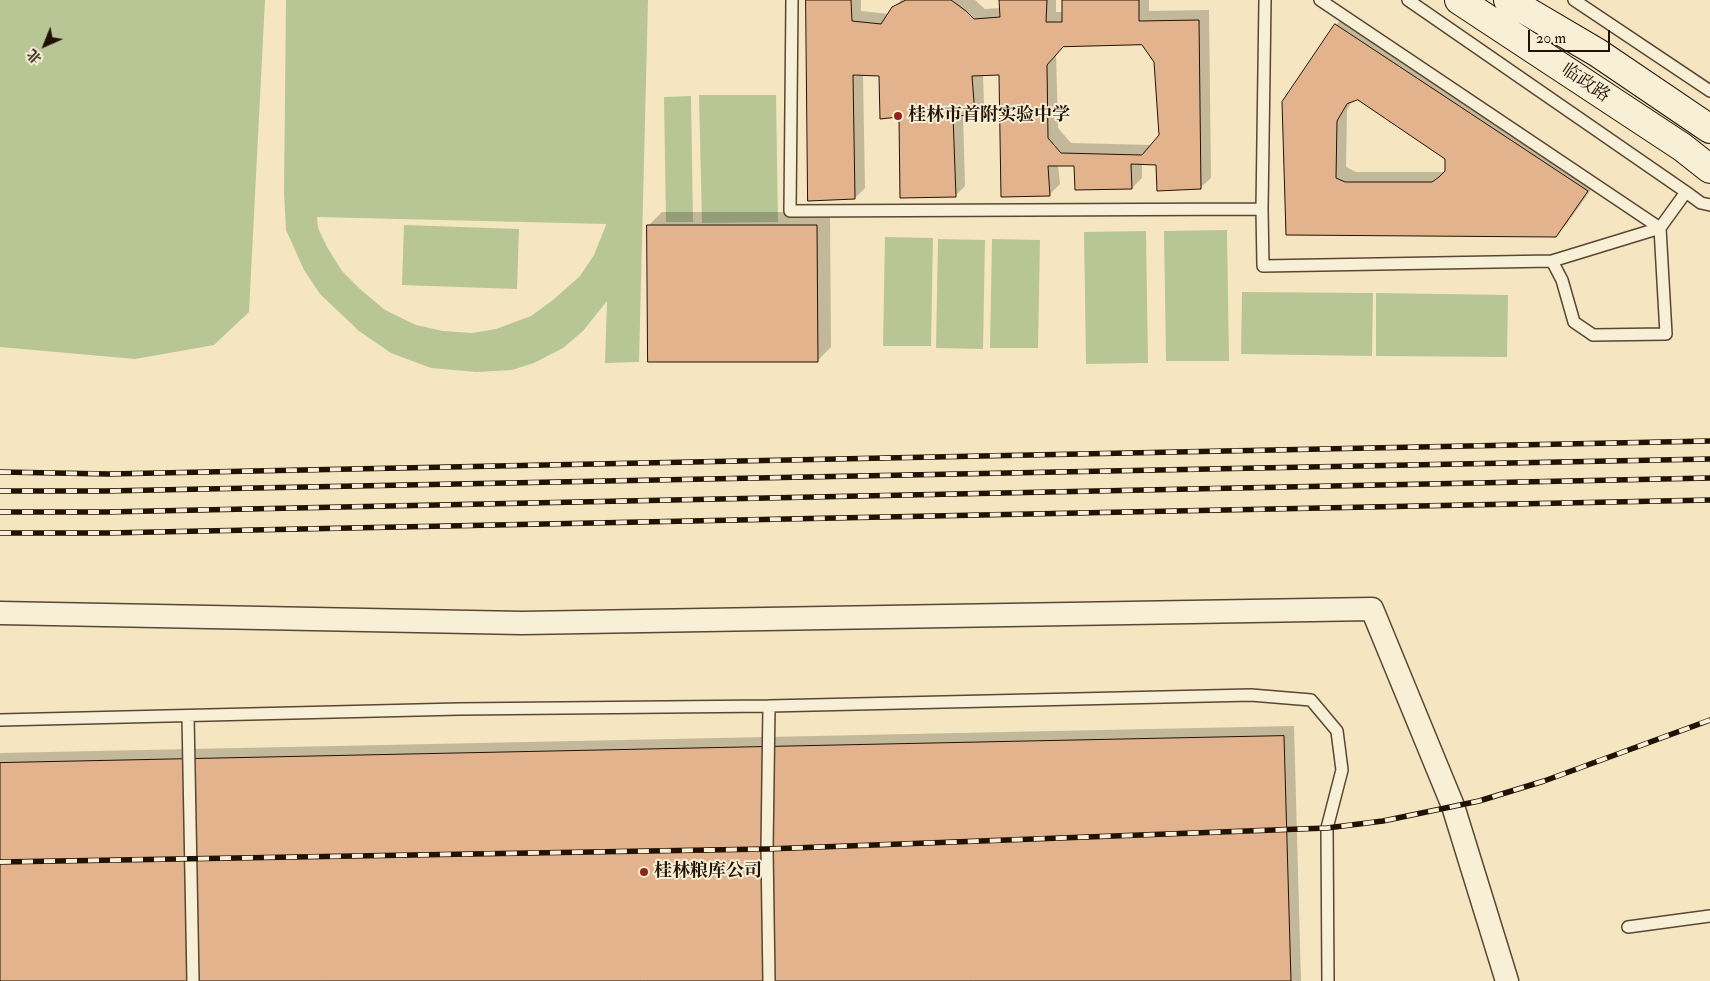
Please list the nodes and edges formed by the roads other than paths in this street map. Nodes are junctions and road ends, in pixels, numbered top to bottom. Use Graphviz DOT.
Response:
graph roads {
  1 [pos="792,0"];
  2 [pos="1265,0"];
  3 [pos="1320,0"];
  4 [pos="1408,0"];
  5 [pos="1459,0"];
  6 [pos="1508,0"];
  7 [pos="1574,0"];
  8 [pos="1710,91"];
  9 [pos="1708,128"];
  10 [pos="1710,169"];
  11 [pos="1686,192"];
  12 [pos="1710,205"];
  13 [pos="1262,209"];
  14 [pos="1660,228"];
  15 [pos="1552,260"];
  16 [pos="0,613"];
  17 [pos="769,706"];
  18 [pos="188,716"];
  19 [pos="0,720"];
  20 [pos="1710,916"];
  21 [pos="1628,927"];
  22 [pos="193,981"];
  23 [pos="769,981"];
  24 [pos="1328,981"];
  25 [pos="1507,981"];
  1 -- 13 [label="lane"];
  2 -- 13 [label="lane"];
  3 -- 14 [label="lane"];
  4 -- 11 [label="lane"];
  5 -- 10 [label="main road, 临政路"];
  6 -- 9 [label="main road, 临政路"];
  7 -- 8 [label="lane"];
  11 -- 12 [label="lane"];
  11 -- 14 [label="lane"];
  13 -- 15 [label="lane"];
  14 -- 15 [label="lane"];
  14 -- 15 [label="lane"];
  16 -- 25 [label="street"];
  17 -- 18 [label="lane"];
  17 -- 23 [label="lane"];
  17 -- 24 [label="lane"];
  18 -- 19 [label="lane"];
  18 -- 22 [label="lane"];
  20 -- 21 [label="lane"];
}
